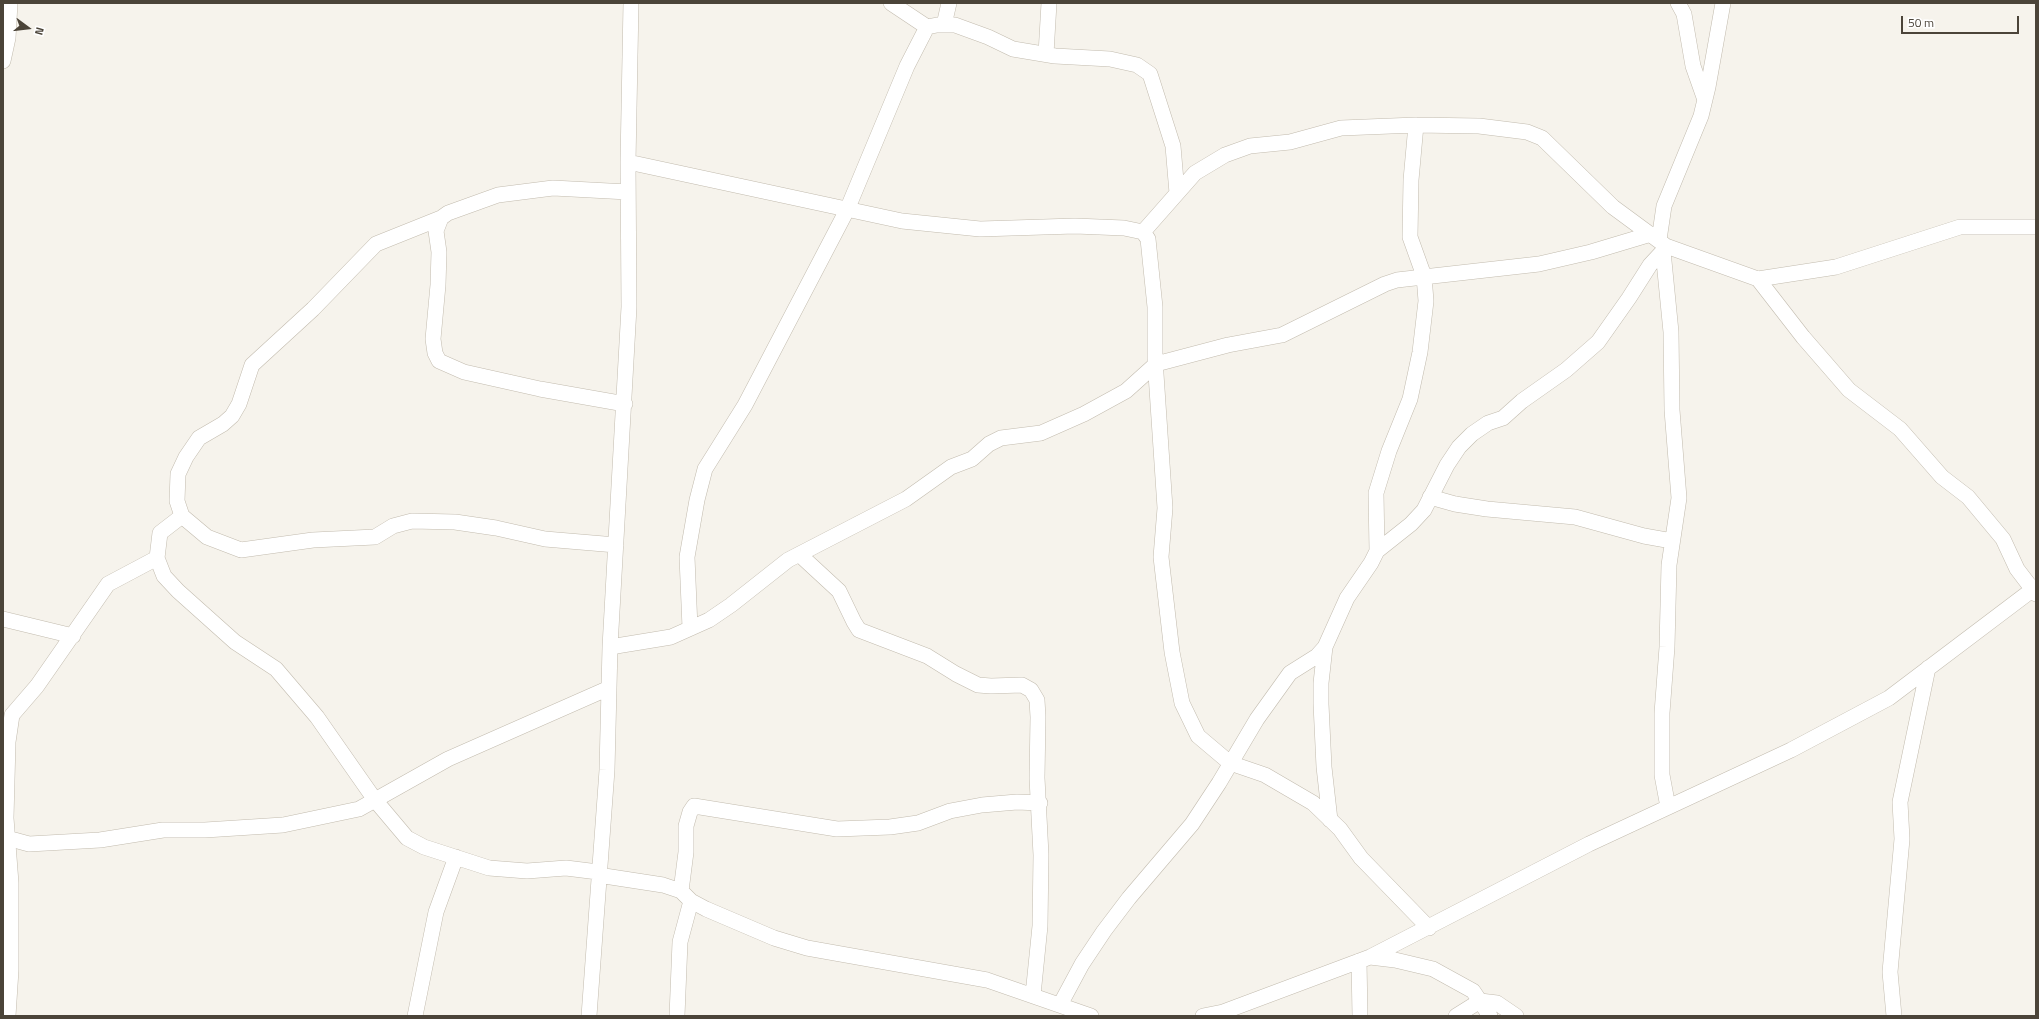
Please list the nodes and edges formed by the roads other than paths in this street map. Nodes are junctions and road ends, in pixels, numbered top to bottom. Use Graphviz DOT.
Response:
graph roads {
  1 [pos="10,3"];
  2 [pos="631,3"];
  3 [pos="891,3"];
  4 [pos="949,3"];
  5 [pos="1049,3"];
  6 [pos="1678,3"];
  7 [pos="1723,3"];
  8 [pos="944,25"];
  9 [pos="927,27"];
  10 [pos="1046,54"];
  11 [pos="3,61"];
  12 [pos="1705,100"];
  13 [pos="1416,124"];
  14 [pos="628,162"];
  15 [pos="628,192"];
  16 [pos="1177,193"];
  17 [pos="847,210"];
  18 [pos="441,218"];
  19 [pos="2036,227"];
  20 [pos="1144,232"];
  21 [pos="1660,243"];
  22 [pos="1424,276"];
  23 [pos="1758,279"];
  24 [pos="1156,364"];
  25 [pos="625,404"];
  26 [pos="1430,497"];
  27 [pos="182,516"];
  28 [pos="1672,541"];
  29 [pos="616,545"];
  30 [pos="1377,551"];
  31 [pos="800,555"];
  32 [pos="158,558"];
  33 [pos="2035,590"];
  34 [pos="3,619"];
  35 [pos="690,628"];
  36 [pos="73,636"];
  37 [pos="610,647"];
  38 [pos="1325,648"];
  39 [pos="1928,668"];
  40 [pos="609,688"];
  41 [pos="7,719"];
  42 [pos="1230,763"];
  43 [pos="375,800"];
  44 [pos="1040,803"];
  45 [pos="1668,807"];
  46 [pos="1330,820"];
  47 [pos="7,838"];
  48 [pos="29,844"];
  49 [pos="10,857"];
  50 [pos="456,857"];
  51 [pos="598,873"];
  52 [pos="686,896"];
  53 [pos="1429,928"];
  54 [pos="1364,959"];
  55 [pos="1033,996"];
  56 [pos="1480,1001"];
  57 [pos="1060,1005"];
  58 [pos="8,1016"];
  59 [pos="415,1016"];
  60 [pos="588,1016"];
  61 [pos="677,1016"];
  62 [pos="1091,1016"];
  63 [pos="1203,1016"];
  64 [pos="1360,1016"];
  65 [pos="1456,1016"];
  66 [pos="1490,1016"];
  67 [pos="1516,1016"];
  68 [pos="1894,1016"];
  1 -- 11 [label="street"];
  2 -- 14 [label="street"];
  3 -- 9 [label="street"];
  4 -- 8 [label="street"];
  5 -- 10 [label="street"];
  6 -- 12 [label="street"];
  7 -- 12 [label="street"];
  8 -- 9 [label="street"];
  8 -- 10 [label="street"];
  9 -- 17 [label="street"];
  10 -- 16 [label="street"];
  12 -- 21 [label="street"];
  13 -- 16 [label="street"];
  13 -- 21 [label="street"];
  13 -- 22 [label="street"];
  14 -- 15 [label="street"];
  14 -- 17 [label="street"];
  15 -- 18 [label="street"];
  15 -- 25 [label="street"];
  16 -- 20 [label="street"];
  17 -- 20 [label="street"];
  17 -- 35 [label="street"];
  18 -- 25 [label="street"];
  18 -- 27 [label="street"];
  19 -- 23 [label="street"];
  20 -- 24 [label="street"];
  21 -- 22 [label="street"];
  21 -- 23 [label="street"];
  21 -- 26 [label="street"];
  21 -- 28 [label="street"];
  22 -- 24 [label="street"];
  22 -- 30 [label="street"];
  23 -- 33 [label="street"];
  24 -- 31 [label="street"];
  24 -- 42 [label="street"];
  25 -- 29 [label="street"];
  26 -- 28 [label="street"];
  26 -- 30 [label="street"];
  27 -- 29 [label="street"];
  27 -- 32 [label="street"];
  28 -- 45 [label="street"];
  29 -- 37 [label="street"];
  30 -- 38 [label="street"];
  31 -- 35 [label="street"];
  31 -- 44 [label="street"];
  32 -- 36 [label="street"];
  32 -- 43 [label="street"];
  33 -- 39 [label="street"];
  34 -- 36 [label="street"];
  35 -- 37 [label="street"];
  36 -- 41 [label="street"];
  37 -- 40 [label="street"];
  38 -- 42 [label="street"];
  38 -- 46 [label="street"];
  39 -- 45 [label="street"];
  39 -- 68 [label="street"];
  40 -- 43 [label="street"];
  40 -- 51 [label="street"];
  41 -- 47 [label="street"];
  42 -- 46 [label="street"];
  42 -- 57 [label="street"];
  43 -- 48 [label="street"];
  43 -- 50 [label="street"];
  44 -- 52 [label="street"];
  44 -- 55 [label="street"];
  45 -- 53 [label="street"];
  46 -- 53 [label="street"];
  47 -- 48 [label="street"];
  47 -- 49 [label="street"];
  48 -- 49 [label="street"];
  49 -- 58 [label="street"];
  50 -- 51 [label="street"];
  50 -- 59 [label="street"];
  51 -- 52 [label="street"];
  51 -- 60 [label="street"];
  52 -- 55 [label="street"];
  52 -- 61 [label="street"];
  53 -- 54 [label="street"];
  54 -- 56 [label="street"];
  54 -- 63 [label="street"];
  54 -- 64 [label="street"];
  55 -- 57 [label="street"];
  56 -- 65 [label="street"];
  56 -- 66 [label="street"];
  56 -- 67 [label="street"];
  57 -- 62 [label="street"];
}
